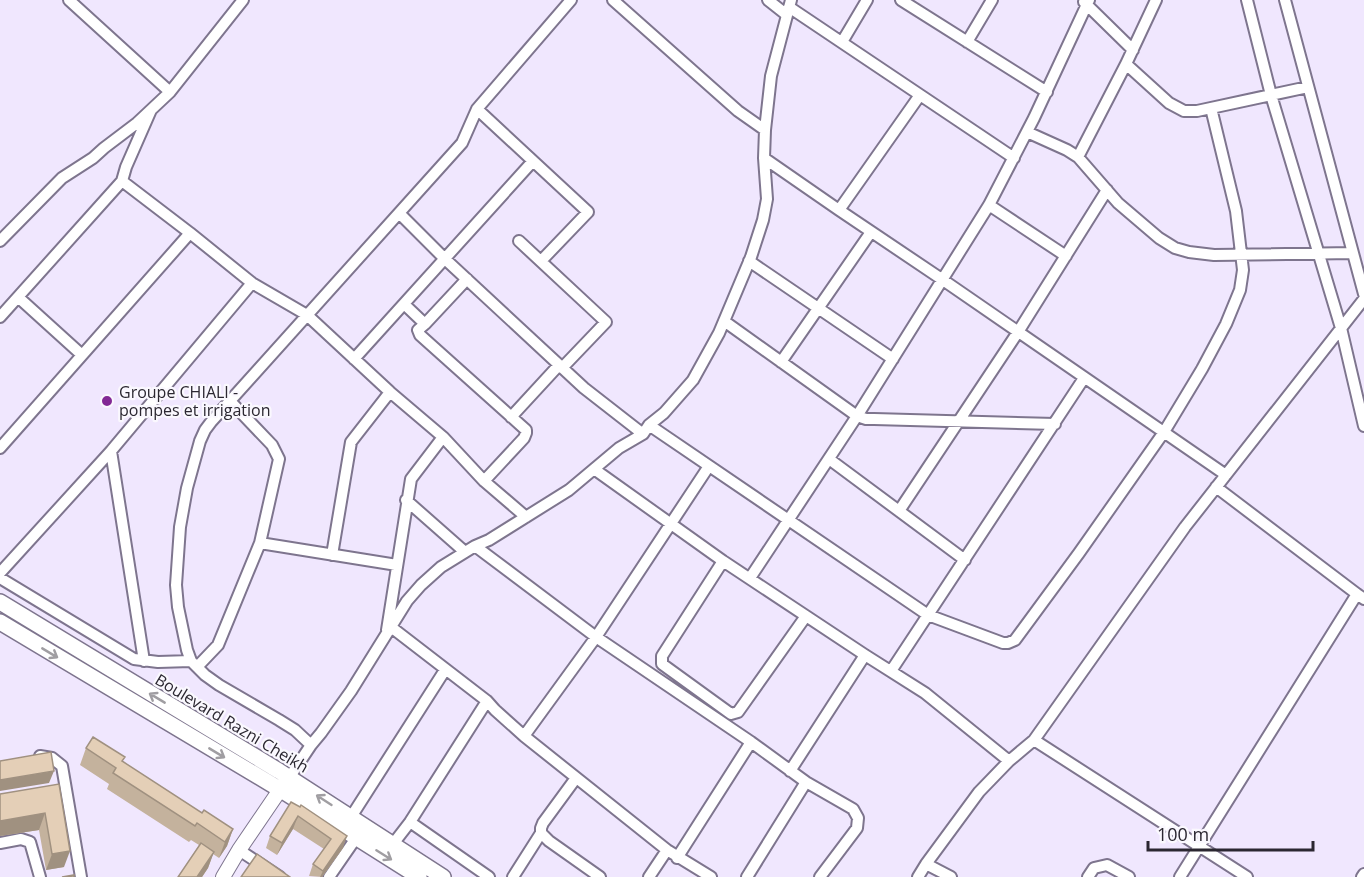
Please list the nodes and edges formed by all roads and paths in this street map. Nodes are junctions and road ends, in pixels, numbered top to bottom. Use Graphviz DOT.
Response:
graph roads {
  1 [pos="243,0"];
  2 [pos="571,0"];
  3 [pos="613,0"];
  4 [pos="768,0"];
  5 [pos="867,0"];
  6 [pos="902,0"];
  7 [pos="992,0"];
  8 [pos="1156,0"];
  9 [pos="1247,0"];
  10 [pos="1285,0"];
  11 [pos="77,2"];
  12 [pos="1086,2"];
  13 [pos="789,7"];
  14 [pos="842,42"];
  15 [pos="967,42"];
  16 [pos="1133,50"];
  17 [pos="1126,64"];
  18 [pos="1308,87"];
  19 [pos="170,92"];
  20 [pos="1047,93"];
  21 [pos="920,95"];
  22 [pos="1270,95"];
  23 [pos="1211,108"];
  24 [pos="477,109"];
  25 [pos="151,110"];
  26 [pos="765,130"];
  27 [pos="1027,132"];
  28 [pos="1078,157"];
  29 [pos="764,158"];
  30 [pos="1014,158"];
  31 [pos="533,161"];
  32 [pos="122,181"];
  33 [pos="1107,190"];
  34 [pos="989,205"];
  35 [pos="839,210"];
  36 [pos="399,213"];
  37 [pos="190,232"];
  38 [pos="871,232"];
  39 [pos="0,241"];
  40 [pos="519,241"];
  41 [pos="1353,253"];
  42 [pos="1318,254"];
  43 [pos="1242,255"];
  44 [pos="1066,256"];
  45 [pos="445,259"];
  46 [pos="541,261"];
  47 [pos="749,261"];
  48 [pos="467,279"];
  49 [pos="943,280"];
  50 [pos="252,283"];
  51 [pos="1364,296"];
  52 [pos="18,297"];
  53 [pos="404,304"];
  54 [pos="818,308"];
  55 [pos="1355,311"];
  56 [pos="307,315"];
  57 [pos="0,317"];
  58 [pos="1364,318"];
  59 [pos="723,321"];
  60 [pos="425,324"];
  61 [pos="1341,328"];
  62 [pos="1018,332"];
  63 [pos="82,355"];
  64 [pos="354,359"];
  65 [pos="893,359"];
  66 [pos="781,362"];
  67 [pos="561,367"];
  68 [pos="1084,378"];
  69 [pos="390,392"];
  70 [pos="230,401"];
  71 [pos="1362,406"];
  72 [pos="857,416"];
  73 [pos="511,417"];
  74 [pos="958,422"];
  75 [pos="1055,424"];
  76 [pos="1364,426"];
  77 [pos="646,429"];
  78 [pos="1164,432"];
  79 [pos="443,437"];
  80 [pos="0,448"];
  81 [pos="111,452"];
  82 [pos="829,459"];
  83 [pos="709,466"];
  84 [pos="594,469"];
  85 [pos="1226,475"];
  86 [pos="484,481"];
  87 [pos="1216,487"];
  88 [pos="406,500"];
  89 [pos="899,512"];
  90 [pos="526,517"];
  91 [pos="788,520"];
  92 [pos="672,524"];
  93 [pos="260,543"];
  94 [pos="470,549"];
  95 [pos="332,555"];
  96 [pos="965,560"];
  97 [pos="723,561"];
  98 [pos="397,565"];
  99 [pos="0,573"];
  100 [pos="0,578"];
  101 [pos="750,578"];
  102 [pos="1360,597"];
  103 [pos="0,602"];
  104 [pos="928,615"];
  105 [pos="806,616"];
  106 [pos="0,622"];
  107 [pos="388,630"];
  108 [pos="596,637"];
  109 [pos="865,655"];
  110 [pos="144,661"];
  111 [pos="194,664"];
  112 [pos="446,670"];
  113 [pos="891,670"];
  114 [pos="487,701"];
  115 [pos="524,736"];
  116 [pos="1034,740"];
  117 [pos="751,742"];
  118 [pos="311,745"];
  119 [pos="31,757"];
  120 [pos="1009,760"];
  121 [pos="790,771"];
  122 [pos="576,778"];
  123 [pos="806,782"];
  124 [pos="285,784"];
  125 [pos="351,817"];
  126 [pos="410,822"];
  127 [pos="541,832"];
  128 [pos="356,837"];
  129 [pos="0,843"];
  130 [pos="393,844"];
  131 [pos="1200,846"];
  132 [pos="239,850"];
  133 [pos="667,850"];
  134 [pos="677,858"];
  135 [pos="926,864"];
  136 [pos="40,877"];
  137 [pos="80,877"];
  138 [pos="223,877"];
  139 [pos="280,877"];
  140 [pos="329,877"];
  141 [pos="419,877"];
  142 [pos="444,877"];
  143 [pos="489,877"];
  144 [pos="513,877"];
  145 [pos="600,877"];
  146 [pos="649,877"];
  147 [pos="711,877"];
  148 [pos="747,877"];
  149 [pos="820,877"];
  150 [pos="918,877"];
  151 [pos="951,877"];
  152 [pos="1088,877"];
  153 [pos="1129,877"];
  154 [pos="1180,877"];
  155 [pos="1247,877"];
  1 -- 19 [label="street"];
  2 -- 24 [label="street"];
  3 -- 26 [label="street"];
  4 -- 13 [label="street"];
  5 -- 14 [label="street"];
  6 -- 15 [label="street"];
  7 -- 15 [label="street"];
  8 -- 16 [label="street"];
  9 -- 22 [label="street"];
  10 -- 18 [label="street"];
  11 -- 19 [label="street"];
  12 -- 16 [label="street"];
  12 -- 20 [label="street"];
  13 -- 14 [label="street"];
  13 -- 26 [label="street"];
  14 -- 21 [label="street"];
  15 -- 20 [label="street"];
  16 -- 17 [label="street"];
  17 -- 23 [label="street"];
  17 -- 28 [label="street"];
  18 -- 22 [label="street"];
  18 -- 41 [label="street"];
  19 -- 25 [label="street"];
  20 -- 27 [label="street"];
  21 -- 30 [label="street"];
  21 -- 35 [label="street"];
  22 -- 23 [label="street"];
  22 -- 42 [label="street"];
  23 -- 43 [label="street"];
  24 -- 31 [label="street"];
  24 -- 36 [label="street"];
  25 -- 32 [label="street"];
  25 -- 39 [label="street"];
  26 -- 29 [label="street"];
  27 -- 28 [label="street"];
  27 -- 30 [label="street"];
  28 -- 33 [label="street"];
  29 -- 35 [label="street"];
  29 -- 47 [label="street"];
  30 -- 34 [label="street"];
  31 -- 45 [label="street"];
  31 -- 46 [label="street"];
  32 -- 37 [label="street"];
  32 -- 52 [label="street"];
  33 -- 43 [label="street"];
  33 -- 44 [label="street"];
  34 -- 44 [label="street"];
  34 -- 49 [label="street"];
  35 -- 38 [label="street"];
  36 -- 45 [label="street"];
  36 -- 56 [label="street"];
  37 -- 50 [label="street"];
  37 -- 63 [label="street"];
  38 -- 49 [label="street"];
  38 -- 54 [label="street"];
  40 -- 46 [label="street"];
  41 -- 42 [label="street"];
  41 -- 51 [label="street"];
  42 -- 43 [label="street"];
  42 -- 61 [label="street"];
  43 -- 78 [label="street"];
  44 -- 62 [label="street"];
  45 -- 48 [label="street"];
  45 -- 53 [label="street"];
  46 -- 67 [label="street"];
  47 -- 54 [label="street"];
  47 -- 59 [label="street"];
  48 -- 60 [label="street"];
  48 -- 67 [label="street"];
  49 -- 62 [label="street"];
  49 -- 65 [label="street"];
  50 -- 56 [label="street"];
  50 -- 81 [label="street"];
  51 -- 55 [label="street"];
  52 -- 57 [label="street"];
  52 -- 63 [label="street"];
  53 -- 60 [label="street"];
  53 -- 64 [label="street"];
  54 -- 65 [label="street"];
  54 -- 66 [label="street"];
  55 -- 58 [label="street"];
  55 -- 61 [label="street"];
  56 -- 64 [label="street"];
  56 -- 70 [label="street"];
  59 -- 66 [label="street"];
  59 -- 77 [label="street"];
  60 -- 73 [label="street"];
  61 -- 71 [label="street"];
  61 -- 85 [label="street"];
  62 -- 68 [label="street"];
  62 -- 74 [label="street"];
  63 -- 80 [label="street"];
  64 -- 69 [label="street"];
  65 -- 72 [label="street"];
  66 -- 72 [label="street"];
  67 -- 73 [label="street"];
  67 -- 77 [label="street"];
  68 -- 75 [label="street"];
  68 -- 78 [label="street"];
  69 -- 79 [label="street"];
  69 -- 95 [label="street"];
  70 -- 93 [label="street"];
  70 -- 111 [label="street"];
  71 -- 76 [label="street"];
  72 -- 74 [label="street"];
  72 -- 82 [label="street"];
  73 -- 86 [label="street"];
  74 -- 75 [label="street"];
  74 -- 89 [label="street"];
  75 -- 96 [label="street"];
  77 -- 83 [label="street"];
  77 -- 84 [label="street"];
  78 -- 85 [label="street"];
  78 -- 104 [label="street"];
  79 -- 86 [label="street"];
  79 -- 88 [label="street"];
  81 -- 99 [label="street"];
  81 -- 110 [label="street"];
  82 -- 89 [label="street"];
  82 -- 91 [label="street"];
  83 -- 91 [label="street"];
  83 -- 92 [label="street"];
  84 -- 90 [label="street"];
  84 -- 92 [label="street"];
  85 -- 87 [label="street"];
  86 -- 90 [label="street"];
  87 -- 102 [label="street"];
  87 -- 116 [label="street"];
  88 -- 94 [label="street"];
  88 -- 98 [label="street"];
  89 -- 96 [label="street"];
  90 -- 94 [label="street"];
  91 -- 101 [label="street"];
  91 -- 104 [label="street"];
  92 -- 97 [label="street"];
  92 -- 108 [label="street"];
  93 -- 95 [label="street"];
  93 -- 111 [label="street"];
  94 -- 107 [label="street"];
  94 -- 108 [label="street"];
  95 -- 98 [label="street"];
  96 -- 104 [label="street"];
  97 -- 101 [label="street"];
  97 -- 105 [label="street"];
  98 -- 107 [label="street"];
  100 -- 110 [label="street"];
  101 -- 105 [label="street"];
  102 -- 131 [label="street"];
  124 -- 103 [label="main road, Boulevard Razni Cheikh, one-way"];
  104 -- 113 [label="street"];
  105 -- 109 [label="street"];
  106 -- 124 [label="main road, Boulevard Razni Cheikh, one-way"];
  107 -- 112 [label="street"];
  107 -- 118 [label="street"];
  108 -- 115 [label="street"];
  108 -- 117 [label="street"];
  109 -- 113 [label="street"];
  109 -- 121 [label="street"];
  110 -- 111 [label="street"];
  111 -- 118 [label="street"];
  112 -- 114 [label="street"];
  112 -- 125 [label="street"];
  113 -- 120 [label="street"];
  114 -- 115 [label="street"];
  114 -- 126 [label="street"];
  115 -- 122 [label="street"];
  116 -- 120 [label="street"];
  116 -- 131 [label="street"];
  117 -- 121 [label="street"];
  117 -- 134 [label="street"];
  118 -- 124 [label="street"];
  119 -- 137 [label="street"];
  120 -- 135 [label="street"];
  121 -- 123 [label="street"];
  122 -- 127 [label="street"];
  122 -- 133 [label="street"];
  123 -- 148 [label="street"];
  123 -- 149 [label="street"];
  125 -- 124 [label="main road, Boulevard Razni Cheikh, one-way"];
  124 -- 128 [label="main road, Boulevard Razni Cheikh"];
  124 -- 132 [label="street"];
  125 -- 130 [label="main road, Boulevard Razni Cheikh"];
  126 -- 130 [label="street"];
  126 -- 143 [label="street"];
  127 -- 144 [label="street"];
  127 -- 145 [label="street"];
  128 -- 140 [label="street"];
  128 -- 141 [label="main road, Boulevard Razni Cheikh, one-way"];
  129 -- 136 [label="street"];
  130 -- 142 [label="main road, Boulevard Razni Cheikh"];
  131 -- 154 [label="street"];
  131 -- 155 [label="street"];
  132 -- 138 [label="street"];
  132 -- 139 [label="street"];
  133 -- 134 [label="street"];
  133 -- 146 [label="street"];
  134 -- 147 [label="street"];
  135 -- 150 [label="street"];
  135 -- 151 [label="street"];
  152 -- 153 [label="street"];
}
